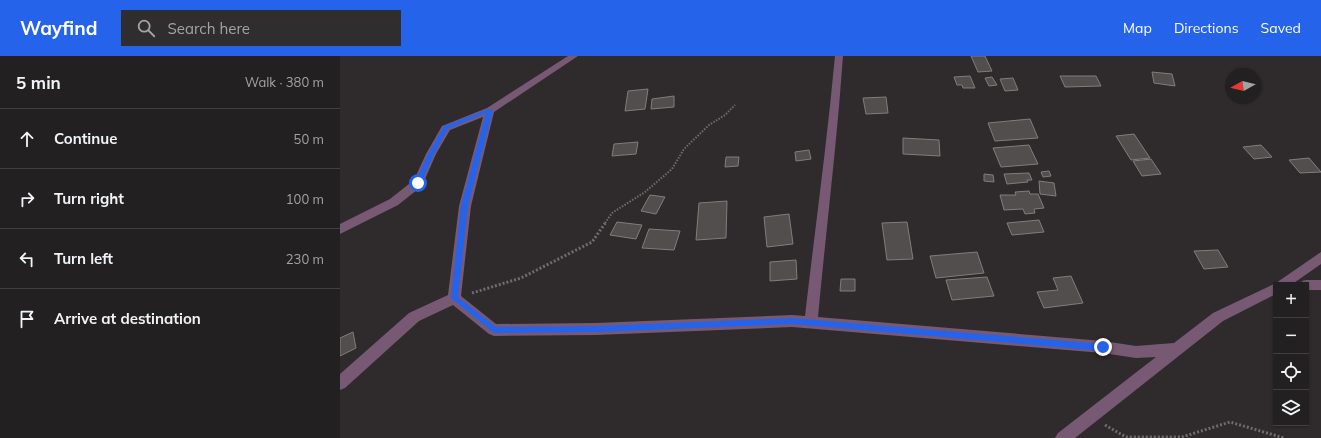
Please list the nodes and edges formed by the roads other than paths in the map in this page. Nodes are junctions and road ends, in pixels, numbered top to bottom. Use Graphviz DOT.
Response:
graph roads {
  1 [pos="574,56"];
  2 [pos="840,56"];
  3 [pos="490,110"];
  4 [pos="340,229"];
  5 [pos="1321,257"];
  6 [pos="1285,282"];
  7 [pos="1309,285"];
  8 [pos="1321,285"];
  9 [pos="1273,290"];
  10 [pos="454,298"];
  11 [pos="812,322"];
  12 [pos="1176,349"];
  13 [pos="340,383"];
  14 [pos="1063,438"];
  1 -- 3 [label="street"];
  2 -- 11 [label="street"];
  3 -- 4 [label="street"];
  3 -- 10 [label="street"];
  5 -- 6 [label="street"];
  7 -- 8 [label="street"];
  9 -- 12 [label="street"];
  10 -- 11 [label="street"];
  10 -- 13 [label="street"];
  11 -- 12 [label="street"];
  12 -- 14 [label="street"];
}
